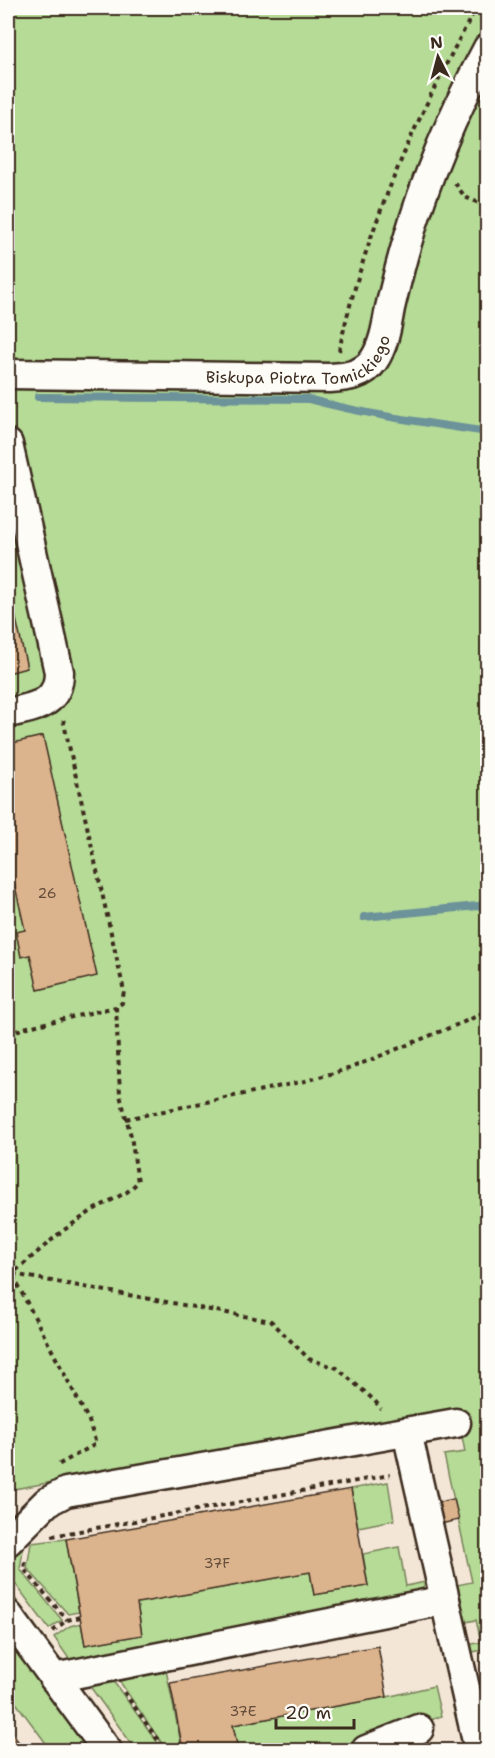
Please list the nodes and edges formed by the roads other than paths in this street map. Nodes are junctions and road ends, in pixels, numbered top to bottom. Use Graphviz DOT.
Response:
graph roads {
  1 [pos="488,48"];
  2 [pos="8,374"];
  3 [pos="8,444"];
  4 [pos="8,713"];
  5 [pos="456,1424"];
  6 [pos="399,1433"];
  7 [pos="16,1550"];
  8 [pos="445,1600"];
  9 [pos="8,1615"];
  10 [pos="54,1678"];
  11 [pos="419,1729"];
  12 [pos="107,1750"];
  13 [pos="366,1750"];
  14 [pos="479,1750"];
  1 -- 2 [label="street, Biskupa Piotra Tomickiego"];
  3 -- 4 [label="street"];
  5 -- 6 [label="street"];
  6 -- 7 [label="street"];
  6 -- 8 [label="street"];
  8 -- 10 [label="street"];
  8 -- 14 [label="street"];
  9 -- 10 [label="street"];
  10 -- 12 [label="street"];
  11 -- 13 [label="street"];
}
